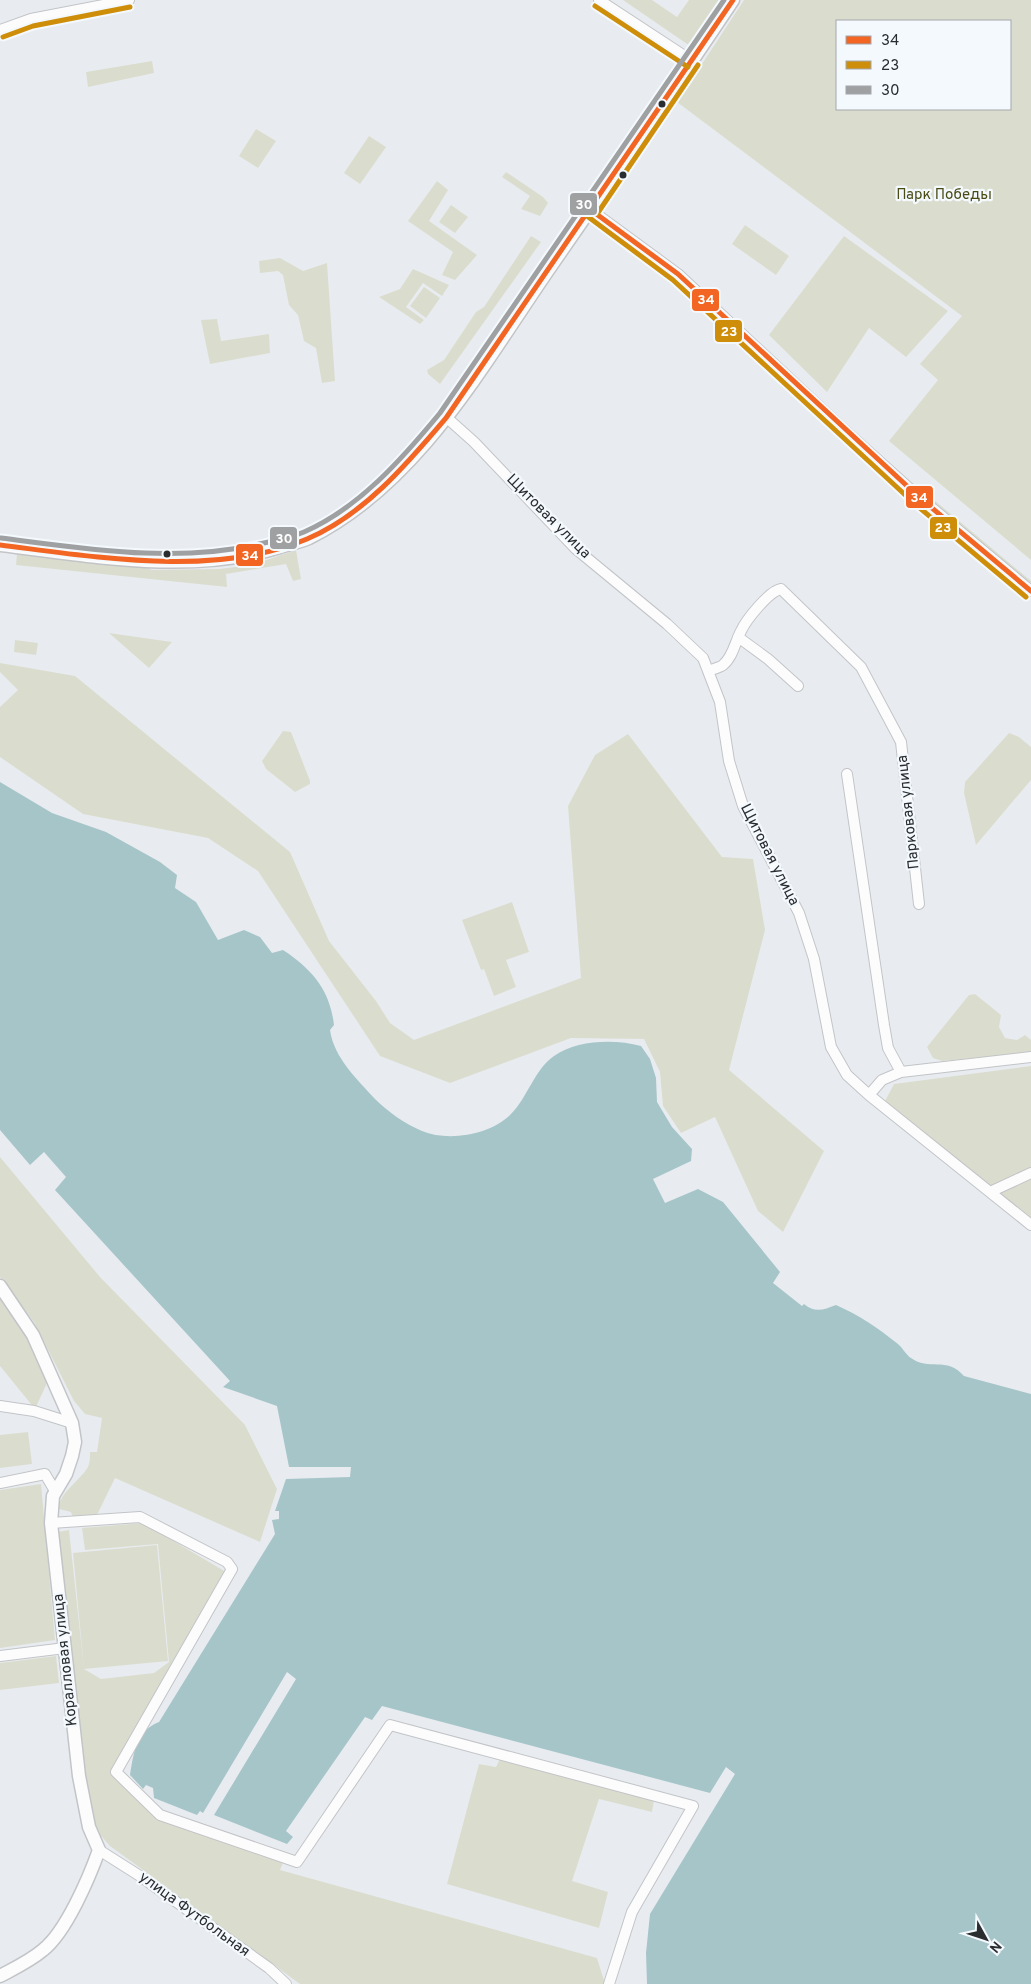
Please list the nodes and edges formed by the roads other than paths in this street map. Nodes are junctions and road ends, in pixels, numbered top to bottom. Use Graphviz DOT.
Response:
graph roads {
  1 [pos="129,0"];
  2 [pos="599,0"];
  3 [pos="733,0"];
  4 [pos="0,30"];
  5 [pos="692,61"];
  6 [pos="591,210"];
  7 [pos="446,417"];
  8 [pos="0,544"];
  9 [pos="1031,591"];
  10 [pos="738,637"];
  11 [pos="708,671"];
  12 [pos="798,686"];
  13 [pos="847,774"];
  14 [pos="919,904"];
  15 [pos="1031,1058"];
  16 [pos="901,1072"];
  17 [pos="869,1096"];
  18 [pos="1031,1173"];
  19 [pos="990,1192"];
  20 [pos="1031,1225"];
  21 [pos="0,1286"];
  22 [pos="0,1406"];
  23 [pos="73,1429"];
  24 [pos="0,1483"];
  25 [pos="55,1491"];
  26 [pos="51,1523"];
  27 [pos="65,1648"];
  28 [pos="0,1656"];
  29 [pos="99,1850"];
  30 [pos="0,1976"];
  31 [pos="286,1984"];
  32 [pos="609,1984"];
  1 -- 4 [label="street"];
  2 -- 5 [label="street"];
  3 -- 5 [label="main road"];
  5 -- 6 [label="main road"];
  6 -- 7 [label="main road"];
  6 -- 9 [label="street"];
  7 -- 8 [label="main road"];
  7 -- 11 [label="street, Щитовая улица"];
  10 -- 11 [label="street, Парковая улица"];
  10 -- 12 [label="street"];
  10 -- 14 [label="street, Парковая улица"];
  11 -- 17 [label="street, Щитовая улица"];
  13 -- 16 [label="street"];
  15 -- 16 [label="street"];
  16 -- 17 [label="street"];
  17 -- 19 [label="street, Щитовая улица"];
  18 -- 19 [label="street"];
  19 -- 20 [label="street, Щитовая улица"];
  21 -- 23 [label="main road"];
  22 -- 23 [label="street"];
  23 -- 25 [label="main road, Коралловая улица"];
  24 -- 25 [label="street"];
  25 -- 26 [label="main road, Коралловая улица"];
  26 -- 27 [label="main road, Коралловая улица"];
  26 -- 32 [label="street"];
  27 -- 28 [label="street"];
  27 -- 29 [label="main road, Коралловая улица"];
  29 -- 30 [label="main road"];
  29 -- 31 [label="street, улица Футбольная"];
}
